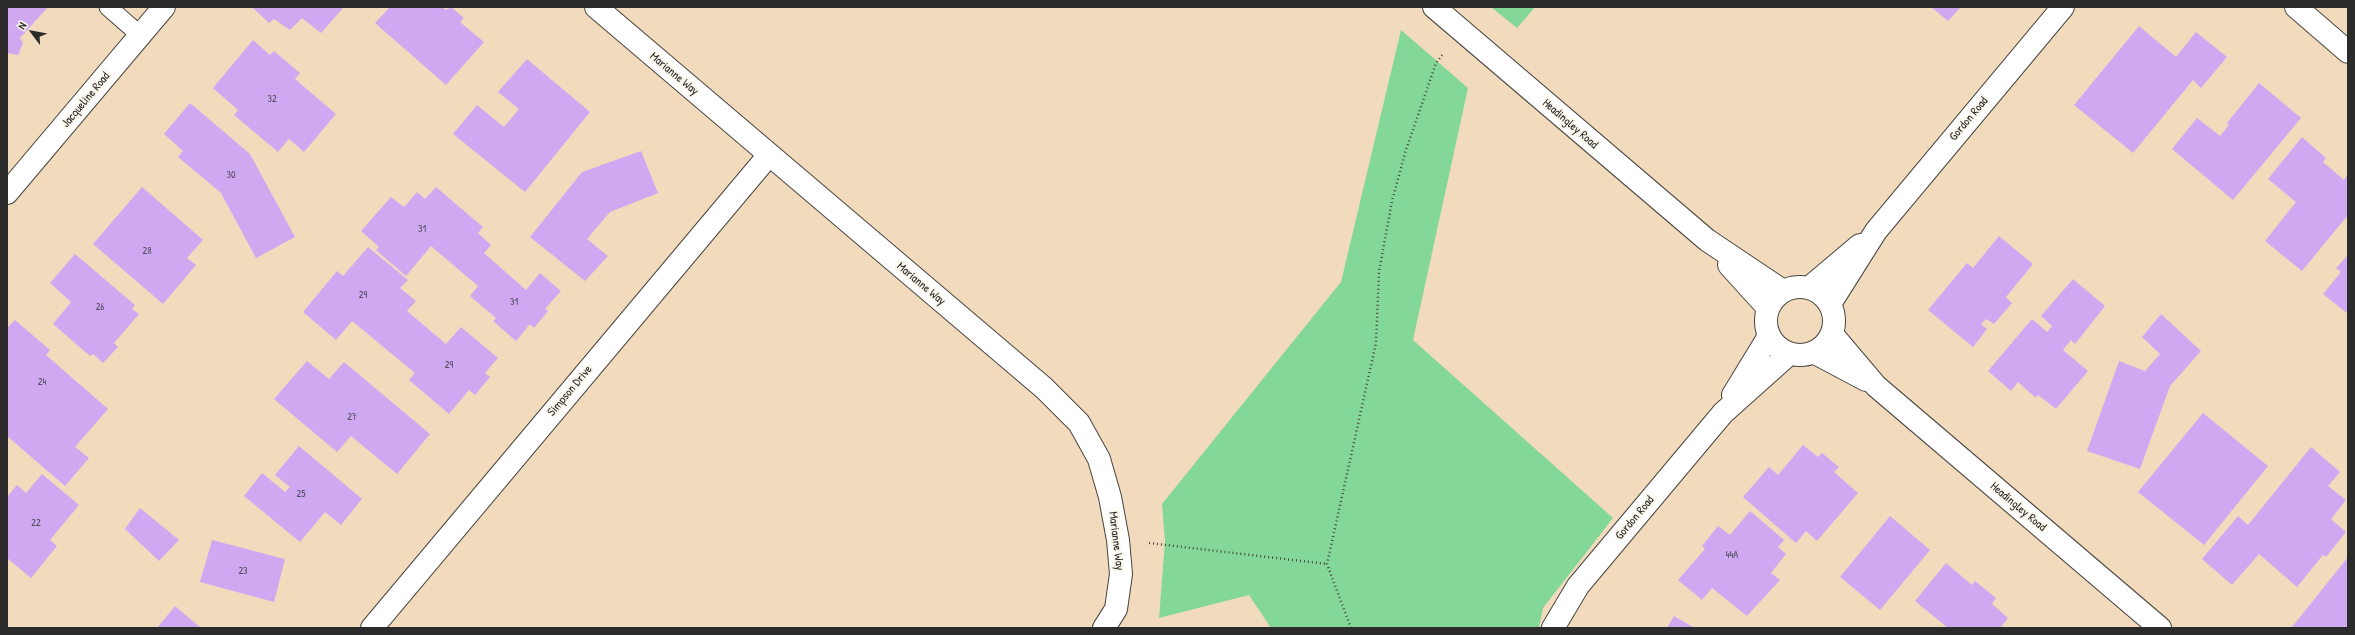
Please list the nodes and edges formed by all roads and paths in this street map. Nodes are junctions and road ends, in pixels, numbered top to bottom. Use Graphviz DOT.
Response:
graph roads {
  1 [pos="108,7"];
  2 [pos="164,7"];
  3 [pos="596,7"];
  4 [pos="1434,7"];
  5 [pos="2063,7"];
  6 [pos="2296,7"];
  7 [pos="1462,31"];
  8 [pos="140,35"];
  9 [pos="2348,52"];
  10 [pos="769,155"];
  11 [pos="7,193"];
  12 [pos="1876,231"];
  13 [pos="1707,240"];
  14 [pos="1809,288"];
  15 [pos="1783,291"];
  16 [pos="1830,304"];
  17 [pos="1768,308"];
  18 [pos="1832,334"];
  19 [pos="1769,336"];
  20 [pos="1815,353"];
  21 [pos="1789,354"];
  22 [pos="1876,386"];
  23 [pos="1723,413"];
  24 [pos="1147,543"];
  25 [pos="1327,564"];
  26 [pos="372,628"];
  27 [pos="1104,628"];
  28 [pos="1351,628"];
  29 [pos="1553,628"];
  30 [pos="2160,628"];
  1 -- 8 [label="lane"];
  2 -- 8 [label="street, Jacqueline Road"];
  3 -- 10 [label="street, Marianne Way"];
  4 -- 7 [label="street, Headingley Road"];
  5 -- 12 [label="street, Gordon Road"];
  6 -- 9 [label="street"];
  7 -- 13 [label="street, Headingley Road"];
  7 -- 25 [label="path"];
  8 -- 11 [label="street, Jacqueline Road"];
  10 -- 26 [label="street, Simpson Drive"];
  10 -- 27 [label="street, Marianne Way"];
  12 -- 14 [label="street, Gordon Road"];
  12 -- 16 [label="street, Gordon Road"];
  13 -- 15 [label="street, Headingley Road"];
  13 -- 17 [label="street, Headingley Road"];
  14 -- 15 [label="street"];
  14 -- 16 [label="street"];
  15 -- 17 [label="street"];
  16 -- 18 [label="street"];
  17 -- 19 [label="street"];
  18 -- 20 [label="street"];
  18 -- 22 [label="street, Headingley Road"];
  19 -- 21 [label="street"];
  19 -- 23 [label="street, Gordon Road"];
  20 -- 21 [label="street"];
  20 -- 22 [label="street, Headingley Road"];
  21 -- 23 [label="street, Gordon Road"];
  22 -- 30 [label="street, Headingley Road"];
  23 -- 29 [label="street, Gordon Road"];
  24 -- 25 [label="path"];
  25 -- 28 [label="path"];
}
